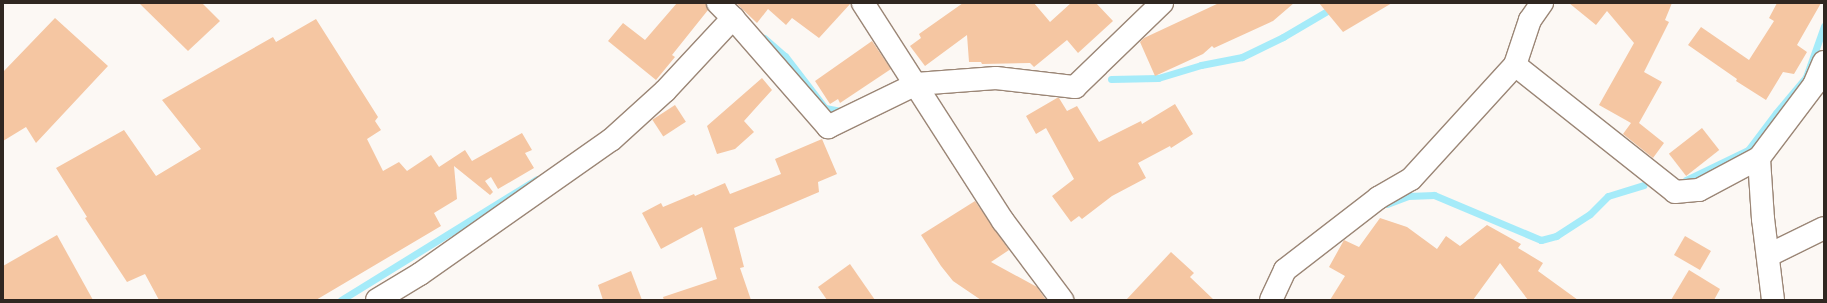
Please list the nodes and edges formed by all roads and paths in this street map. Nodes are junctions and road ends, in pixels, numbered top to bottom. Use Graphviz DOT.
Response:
graph roads {
  1 [pos="863,3"];
  2 [pos="1162,3"];
  3 [pos="1542,3"];
  4 [pos="725,10"];
  5 [pos="1824,62"];
  6 [pos="1515,65"];
  7 [pos="916,84"];
  8 [pos="1759,158"];
  9 [pos="1824,228"];
  10 [pos="1769,255"];
  11 [pos="377,300"];
  12 [pos="1062,300"];
  13 [pos="1271,300"];
  14 [pos="1774,300"];
  1 -- 7 [label="street"];
  2 -- 7 [label="street"];
  3 -- 6 [label="street"];
  4 -- 7 [label="street"];
  4 -- 11 [label="street"];
  5 -- 8 [label="street"];
  6 -- 8 [label="street"];
  6 -- 13 [label="street"];
  7 -- 12 [label="street"];
  8 -- 10 [label="street"];
  9 -- 10 [label="street"];
  10 -- 14 [label="street"];
}
